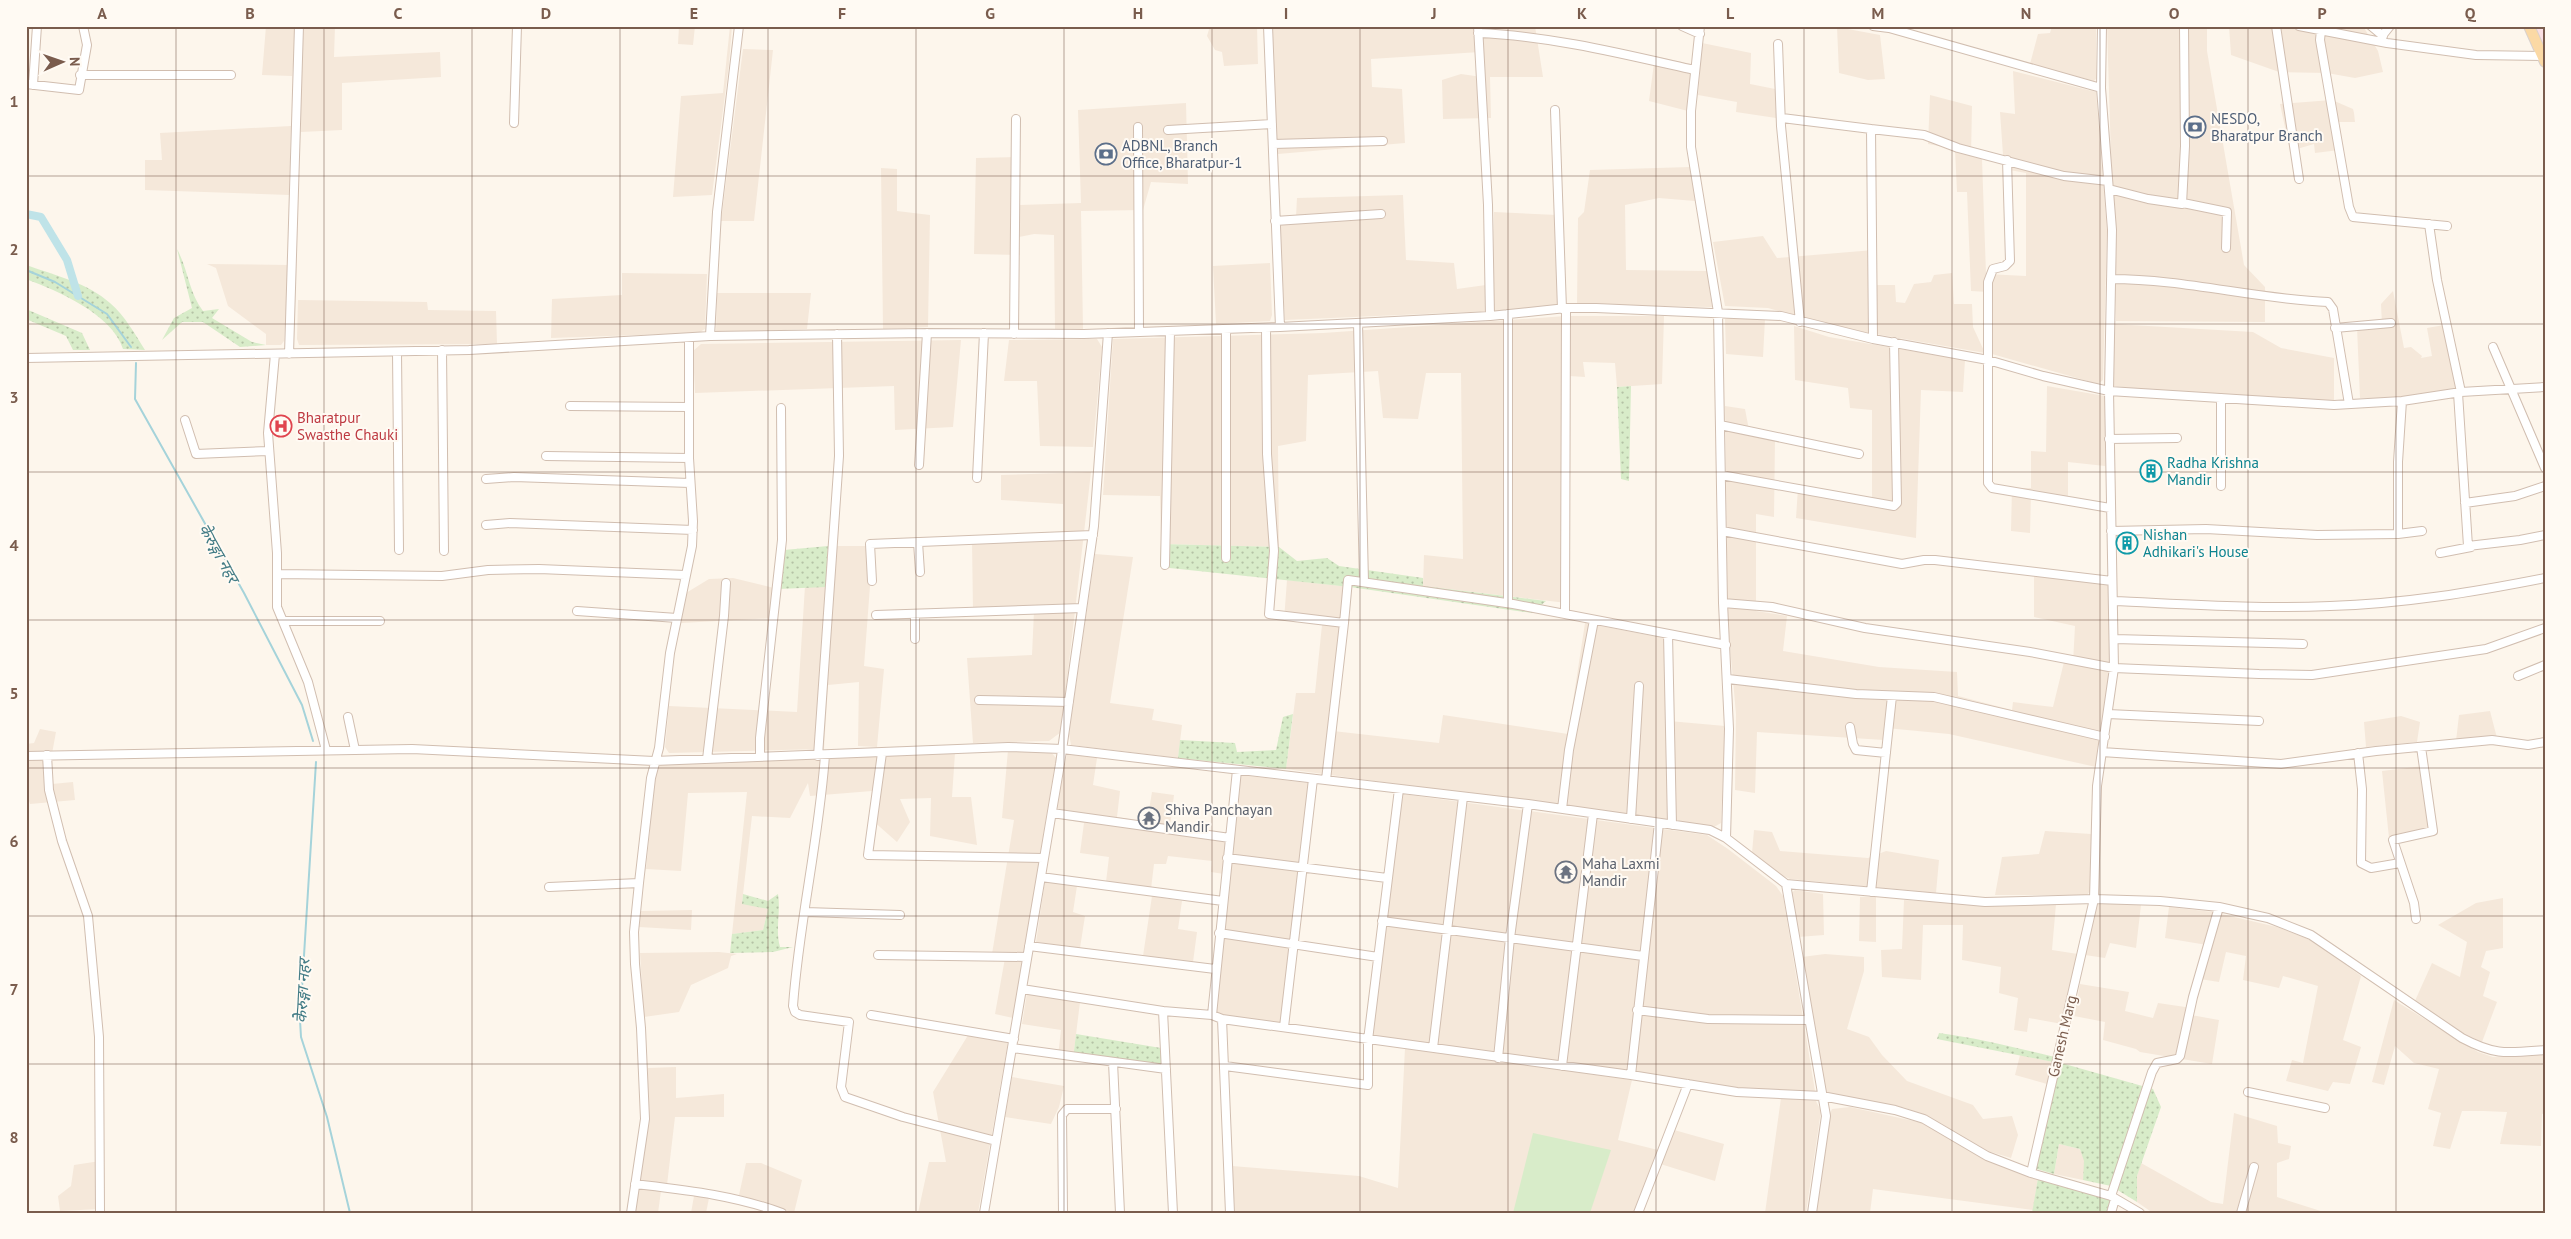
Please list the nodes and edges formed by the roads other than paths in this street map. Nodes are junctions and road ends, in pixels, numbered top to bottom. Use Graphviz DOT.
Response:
graph roads {
  1 [pos="37,26"];
  2 [pos="83,26"];
  3 [pos="299,26"];
  4 [pos="518,26"];
  5 [pos="739,26"];
  6 [pos="1268,26"];
  7 [pos="1682,26"];
  8 [pos="1873,26"];
  9 [pos="2102,26"];
  10 [pos="2184,26"];
  11 [pos="2276,26"];
  12 [pos="2299,26"];
  13 [pos="2371,26"];
  14 [pos="2390,26"];
  15 [pos="2529,26"];
  16 [pos="1889,27"];
  17 [pos="1478,30"];
  18 [pos="1700,30"];
  19 [pos="2320,30"];
  20 [pos="2380,38"];
  21 [pos="1778,44"];
  22 [pos="2543,59"];
  23 [pos="1694,70"];
  24 [pos="231,75"];
  25 [pos="80,76"];
  26 [pos="30,84"];
  27 [pos="2101,88"];
  28 [pos="1555,110"];
  29 [pos="1782,118"];
  30 [pos="1016,119"];
  31 [pos="514,123"];
  32 [pos="1272,124"];
  33 [pos="1138,128"];
  34 [pos="1871,129"];
  35 [pos="1168,130"];
  36 [pos="1383,141"];
  37 [pos="1272,144"];
  38 [pos="2007,160"];
  39 [pos="2299,179"];
  40 [pos="2109,185"];
  41 [pos="2183,203"];
  42 [pos="1381,214"];
  43 [pos="1276,221"];
  44 [pos="2428,224"];
  45 [pos="2447,226"];
  46 [pos="2226,248"];
  47 [pos="2111,279"];
  48 [pos="1564,309"];
  49 [pos="1718,312"];
  50 [pos="1508,314"];
  51 [pos="1490,316"];
  52 [pos="1800,322"];
  53 [pos="1358,323"];
  54 [pos="2391,323"];
  55 [pos="1280,327"];
  56 [pos="1266,328"];
  57 [pos="2335,328"];
  58 [pos="1226,329"];
  59 [pos="1170,331"];
  60 [pos="1139,332"];
  61 [pos="927,333"];
  62 [pos="1108,333"];
  63 [pos="837,334"];
  64 [pos="984,334"];
  65 [pos="1014,334"];
  66 [pos="710,336"];
  67 [pos="689,338"];
  68 [pos="1873,339"];
  69 [pos="1894,342"];
  70 [pos="2493,347"];
  71 [pos="442,350"];
  72 [pos="397,352"];
  73 [pos="275,354"];
  74 [pos="289,354"];
  75 [pos="26,358"];
  76 [pos="1988,360"];
  77 [pos="2545,387"];
  78 [pos="2509,388"];
  79 [pos="2109,391"];
  80 [pos="2460,392"];
  81 [pos="2222,398"];
  82 [pos="2402,401"];
  83 [pos="2349,404"];
  84 [pos="570,406"];
  85 [pos="689,407"];
  86 [pos="781,408"];
  87 [pos="185,420"];
  88 [pos="1720,425"];
  89 [pos="2177,438"];
  90 [pos="2109,439"];
  91 [pos="268,451"];
  92 [pos="1859,454"];
  93 [pos="546,456"];
  94 [pos="689,458"];
  95 [pos="920,466"];
  96 [pos="2545,468"];
  97 [pos="1721,475"];
  98 [pos="977,478"];
  99 [pos="486,479"];
  100 [pos="690,483"];
  101 [pos="2221,486"];
  102 [pos="2545,486"];
  103 [pos="2465,503"];
  104 [pos="2110,508"];
  105 [pos="486,525"];
  106 [pos="693,530"];
  107 [pos="1722,531"];
  108 [pos="2111,531"];
  109 [pos="2422,531"];
  110 [pos="2398,534"];
  111 [pos="2545,534"];
  112 [pos="1093,535"];
  113 [pos="918,542"];
  114 [pos="2471,547"];
  115 [pos="399,550"];
  116 [pos="444,551"];
  117 [pos="2440,553"];
  118 [pos="1226,558"];
  119 [pos="1165,564"];
  120 [pos="920,572"];
  121 [pos="277,574"];
  122 [pos="685,575"];
  123 [pos="2545,578"];
  124 [pos="872,581"];
  125 [pos="2112,581"];
  126 [pos="726,582"];
  127 [pos="1364,582"];
  128 [pos="2113,601"];
  129 [pos="1508,603"];
  130 [pos="1724,603"];
  131 [pos="1082,608"];
  132 [pos="577,611"];
  133 [pos="915,614"];
  134 [pos="1564,614"];
  135 [pos="876,615"];
  136 [pos="677,618"];
  137 [pos="380,620"];
  138 [pos="1594,620"];
  139 [pos="283,621"];
  140 [pos="1344,623"];
  141 [pos="2545,628"];
  142 [pos="1668,634"];
  143 [pos="915,639"];
  144 [pos="2114,639"];
  145 [pos="2303,644"];
  146 [pos="1726,645"];
  147 [pos="2545,664"];
  148 [pos="2114,668"];
  149 [pos="2518,676"];
  150 [pos="1728,678"];
  151 [pos="1639,686"];
  152 [pos="1892,696"];
  153 [pos="979,700"];
  154 [pos="1069,702"];
  155 [pos="2108,714"];
  156 [pos="348,717"];
  157 [pos="2259,721"];
  158 [pos="1850,726"];
  159 [pos="2104,736"];
  160 [pos="2545,742"];
  161 [pos="2421,747"];
  162 [pos="1062,749"];
  163 [pos="326,750"];
  164 [pos="355,750"];
  165 [pos="2102,752"];
  166 [pos="882,753"];
  167 [pos="1886,753"];
  168 [pos="2358,753"];
  169 [pos="47,755"];
  170 [pos="26,756"];
  171 [pos="821,756"];
  172 [pos="760,757"];
  173 [pos="706,759"];
  174 [pos="654,761"];
  175 [pos="1237,770"];
  176 [pos="1313,779"];
  177 [pos="1326,780"];
  178 [pos="1398,789"];
  179 [pos="1463,796"];
  180 [pos="1528,804"];
  181 [pos="1562,809"];
  182 [pos="1052,813"];
  183 [pos="1594,814"];
  184 [pos="1631,819"];
  185 [pos="1659,823"];
  186 [pos="1672,825"];
  187 [pos="1230,838"];
  188 [pos="1726,838"];
  189 [pos="1044,858"];
  190 [pos="1227,858"];
  191 [pos="2400,863"];
  192 [pos="1304,866"];
  193 [pos="1041,877"];
  194 [pos="1387,878"];
  195 [pos="639,883"];
  196 [pos="1786,884"];
  197 [pos="549,888"];
  198 [pos="1871,892"];
  199 [pos="2094,899"];
  200 [pos="1223,900"];
  201 [pos="2219,908"];
  202 [pos="805,912"];
  203 [pos="900,915"];
  204 [pos="2416,919"];
  205 [pos="1382,921"];
  206 [pos="1446,929"];
  207 [pos="1219,933"];
  208 [pos="1510,938"];
  209 [pos="1295,944"];
  210 [pos="1029,946"];
  211 [pos="1576,946"];
  212 [pos="878,955"];
  213 [pos="1643,956"];
  214 [pos="1027,957"];
  215 [pos="1378,957"];
  216 [pos="1215,969"];
  217 [pos="1022,988"];
  218 [pos="1637,1010"];
  219 [pos="1163,1011"];
  220 [pos="871,1015"];
  221 [pos="1212,1015"];
  222 [pos="1222,1018"];
  223 [pos="1809,1020"];
  224 [pos="1284,1028"];
  225 [pos="1014,1039"];
  226 [pos="1368,1040"];
  227 [pos="1012,1048"];
  228 [pos="1433,1048"];
  229 [pos="2545,1050"];
  230 [pos="1498,1058"];
  231 [pos="1113,1062"];
  232 [pos="1225,1066"];
  233 [pos="1562,1066"];
  234 [pos="1166,1069"];
  235 [pos="1631,1075"];
  236 [pos="1688,1084"];
  237 [pos="2248,1092"];
  238 [pos="1822,1096"];
  239 [pos="2324,1108"];
  240 [pos="1116,1109"];
  241 [pos="996,1141"];
  242 [pos="2254,1167"];
  243 [pos="2031,1173"];
  244 [pos="634,1184"];
  245 [pos="2113,1198"];
  246 [pos="100,1213"];
  247 [pos="631,1213"];
  248 [pos="782,1213"];
  249 [pos="984,1213"];
  250 [pos="1063,1213"];
  251 [pos="1120,1213"];
  252 [pos="1174,1213"];
  253 [pos="1230,1213"];
  254 [pos="1638,1213"];
  255 [pos="1812,1213"];
  256 [pos="2111,1213"];
  257 [pos="2140,1213"];
  258 [pos="2241,1213"];
  1 -- 26 [label="street"];
  2 -- 25 [label="street"];
  3 -- 74 [label="street"];
  4 -- 31 [label="street"];
  5 -- 66 [label="street"];
  6 -- 32 [label="street"];
  7 -- 18 [label="street"];
  8 -- 16 [label="street"];
  9 -- 27 [label="street, Ganesh Marg"];
  10 -- 41 [label="street"];
  11 -- 39 [label="street"];
  12 -- 19 [label="street"];
  13 -- 20 [label="street"];
  14 -- 20 [label="street"];
  15 -- 22 [label="main road"];
  16 -- 27 [label="street"];
  17 -- 23 [label="street"];
  17 -- 51 [label="street"];
  18 -- 23 [label="street"];
  19 -- 20 [label="street"];
  19 -- 44 [label="street"];
  20 -- 22 [label="street"];
  21 -- 29 [label="street"];
  23 -- 49 [label="street"];
  24 -- 25 [label="street"];
  25 -- 26 [label="street"];
  27 -- 40 [label="street, Ganesh Marg"];
  28 -- 48 [label="street"];
  29 -- 34 [label="street"];
  29 -- 52 [label="street"];
  30 -- 65 [label="street"];
  32 -- 35 [label="street"];
  32 -- 37 [label="street"];
  33 -- 60 [label="street"];
  34 -- 38 [label="street"];
  34 -- 68 [label="street"];
  36 -- 37 [label="street"];
  37 -- 43 [label="street"];
  38 -- 40 [label="street"];
  38 -- 76 [label="street"];
  40 -- 41 [label="street"];
  40 -- 47 [label="street, Ganesh Marg"];
  41 -- 46 [label="street"];
  42 -- 43 [label="street"];
  43 -- 55 [label="street"];
  44 -- 45 [label="street"];
  44 -- 80 [label="street"];
  47 -- 57 [label="street"];
  47 -- 79 [label="street, Ganesh Marg"];
  48 -- 49 [label="street"];
  48 -- 50 [label="street"];
  48 -- 134 [label="street"];
  49 -- 52 [label="street"];
  49 -- 88 [label="street"];
  50 -- 51 [label="street"];
  50 -- 129 [label="street"];
  51 -- 53 [label="street"];
  52 -- 68 [label="street"];
  53 -- 55 [label="street"];
  53 -- 127 [label="street"];
  54 -- 57 [label="street"];
  55 -- 56 [label="street"];
  56 -- 58 [label="street"];
  56 -- 140 [label="street"];
  57 -- 83 [label="street"];
  58 -- 59 [label="street"];
  58 -- 118 [label="street"];
  59 -- 60 [label="street"];
  59 -- 119 [label="street"];
  60 -- 62 [label="street"];
  61 -- 63 [label="street"];
  61 -- 64 [label="street"];
  61 -- 95 [label="street"];
  62 -- 65 [label="street"];
  62 -- 112 [label="street"];
  63 -- 66 [label="street"];
  63 -- 171 [label="street"];
  64 -- 65 [label="street"];
  64 -- 98 [label="street"];
  66 -- 67 [label="street"];
  67 -- 71 [label="street"];
  67 -- 85 [label="street"];
  68 -- 69 [label="street"];
  69 -- 76 [label="street"];
  69 -- 97 [label="street"];
  70 -- 78 [label="street"];
  71 -- 72 [label="street"];
  71 -- 116 [label="street"];
  72 -- 74 [label="street"];
  72 -- 115 [label="street"];
  73 -- 74 [label="street"];
  73 -- 75 [label="street"];
  73 -- 91 [label="street"];
  76 -- 79 [label="street"];
  76 -- 104 [label="street"];
  77 -- 78 [label="street"];
  78 -- 80 [label="street"];
  78 -- 96 [label="street"];
  79 -- 81 [label="street"];
  79 -- 90 [label="street, Ganesh Marg"];
  80 -- 82 [label="street"];
  80 -- 103 [label="street"];
  81 -- 83 [label="street"];
  81 -- 101 [label="street"];
  82 -- 83 [label="street"];
  82 -- 110 [label="street"];
  84 -- 85 [label="street"];
  85 -- 94 [label="street"];
  86 -- 172 [label="street"];
  87 -- 91 [label="street"];
  88 -- 92 [label="street"];
  88 -- 97 [label="street"];
  89 -- 90 [label="street"];
  90 -- 104 [label="street, Ganesh Marg"];
  91 -- 121 [label="street"];
  93 -- 94 [label="street"];
  94 -- 100 [label="street"];
  97 -- 107 [label="street"];
  99 -- 100 [label="street"];
  100 -- 106 [label="street"];
  102 -- 103 [label="street"];
  103 -- 114 [label="street"];
  104 -- 108 [label="street, Ganesh Marg"];
  105 -- 106 [label="street"];
  106 -- 122 [label="street"];
  107 -- 125 [label="street"];
  107 -- 130 [label="street"];
  108 -- 110 [label="street"];
  108 -- 125 [label="street, Ganesh Marg"];
  109 -- 110 [label="street"];
  111 -- 114 [label="street"];
  112 -- 113 [label="street"];
  112 -- 131 [label="street"];
  113 -- 120 [label="street"];
  113 -- 124 [label="street"];
  114 -- 117 [label="street"];
  121 -- 122 [label="street"];
  121 -- 139 [label="street"];
  122 -- 136 [label="street"];
  123 -- 128 [label="street"];
  125 -- 128 [label="street, Ganesh Marg"];
  126 -- 173 [label="street"];
  127 -- 129 [label="street"];
  127 -- 140 [label="street"];
  128 -- 144 [label="street, Ganesh Marg"];
  129 -- 134 [label="street"];
  130 -- 146 [label="street"];
  130 -- 148 [label="street"];
  131 -- 133 [label="street"];
  131 -- 154 [label="street"];
  132 -- 136 [label="street"];
  133 -- 135 [label="street"];
  133 -- 143 [label="street"];
  134 -- 138 [label="street"];
  136 -- 174 [label="street"];
  137 -- 139 [label="street"];
  138 -- 142 [label="street"];
  138 -- 181 [label="street"];
  139 -- 163 [label="street"];
  140 -- 177 [label="street"];
  141 -- 148 [label="street"];
  142 -- 146 [label="street"];
  142 -- 186 [label="street"];
  144 -- 145 [label="street"];
  144 -- 148 [label="street, Ganesh Marg"];
  146 -- 150 [label="street"];
  147 -- 149 [label="street"];
  148 -- 155 [label="street, Ganesh Marg"];
  150 -- 152 [label="street"];
  150 -- 188 [label="street"];
  151 -- 184 [label="street"];
  152 -- 159 [label="street"];
  152 -- 167 [label="street"];
  153 -- 154 [label="street"];
  154 -- 162 [label="street"];
  155 -- 157 [label="street"];
  155 -- 159 [label="street, Ganesh Marg"];
  156 -- 164 [label="street"];
  158 -- 167 [label="street"];
  159 -- 165 [label="street, Ganesh Marg"];
  160 -- 161 [label="street"];
  161 -- 168 [label="street"];
  161 -- 191 [label="street"];
  162 -- 166 [label="street"];
  162 -- 175 [label="street"];
  162 -- 182 [label="street"];
  163 -- 164 [label="street"];
  163 -- 169 [label="street"];
  164 -- 174 [label="street"];
  165 -- 168 [label="street"];
  165 -- 199 [label="street, Ganesh Marg"];
  166 -- 171 [label="street"];
  166 -- 189 [label="street"];
  167 -- 198 [label="street"];
  168 -- 191 [label="street"];
  169 -- 170 [label="street"];
  169 -- 246 [label="street"];
  171 -- 172 [label="street"];
  171 -- 202 [label="street"];
  172 -- 173 [label="street"];
  173 -- 174 [label="street"];
  174 -- 195 [label="street"];
  175 -- 176 [label="street"];
  175 -- 187 [label="street"];
  176 -- 177 [label="street"];
  176 -- 192 [label="street"];
  177 -- 178 [label="street"];
  178 -- 179 [label="street"];
  178 -- 194 [label="street"];
  179 -- 180 [label="street"];
  179 -- 206 [label="street"];
  180 -- 181 [label="street"];
  180 -- 208 [label="street"];
  181 -- 183 [label="street"];
  182 -- 187 [label="street"];
  182 -- 189 [label="street"];
  183 -- 184 [label="street"];
  183 -- 211 [label="street"];
  184 -- 185 [label="street"];
  185 -- 186 [label="street"];
  185 -- 213 [label="street"];
  186 -- 188 [label="street"];
  187 -- 190 [label="street"];
  188 -- 196 [label="street"];
  189 -- 193 [label="street"];
  190 -- 192 [label="street"];
  190 -- 200 [label="street"];
  191 -- 204 [label="street"];
  192 -- 194 [label="street"];
  192 -- 209 [label="street"];
  193 -- 200 [label="street"];
  193 -- 210 [label="street"];
  194 -- 205 [label="street"];
  195 -- 197 [label="street"];
  195 -- 244 [label="street"];
  196 -- 198 [label="street"];
  196 -- 223 [label="street"];
  198 -- 199 [label="street"];
  199 -- 201 [label="street"];
  199 -- 243 [label="street, Ganesh Marg"];
  200 -- 207 [label="street"];
  201 -- 229 [label="street"];
  201 -- 245 [label="street"];
  202 -- 203 [label="street"];
  202 -- 241 [label="street"];
  205 -- 206 [label="street"];
  205 -- 215 [label="street"];
  206 -- 208 [label="street"];
  206 -- 228 [label="street"];
  207 -- 209 [label="street"];
  207 -- 216 [label="street"];
  208 -- 211 [label="street"];
  208 -- 230 [label="street"];
  209 -- 215 [label="street"];
  209 -- 224 [label="street"];
  210 -- 214 [label="street"];
  210 -- 216 [label="street"];
  211 -- 213 [label="street"];
  211 -- 233 [label="street"];
  212 -- 214 [label="street"];
  213 -- 218 [label="street"];
  214 -- 217 [label="street"];
  215 -- 226 [label="street"];
  216 -- 221 [label="street"];
  217 -- 219 [label="street"];
  217 -- 225 [label="street"];
  218 -- 223 [label="street"];
  218 -- 235 [label="street"];
  219 -- 221 [label="street"];
  219 -- 234 [label="street"];
  220 -- 225 [label="street"];
  221 -- 222 [label="street"];
  222 -- 224 [label="street"];
  222 -- 232 [label="street"];
  223 -- 238 [label="street"];
  224 -- 226 [label="street"];
  225 -- 227 [label="street"];
  226 -- 228 [label="street"];
  226 -- 232 [label="street"];
  227 -- 231 [label="street"];
  227 -- 241 [label="street"];
  228 -- 230 [label="street"];
  230 -- 233 [label="street"];
  231 -- 234 [label="street"];
  231 -- 240 [label="street"];
  232 -- 253 [label="street"];
  233 -- 235 [label="street"];
  234 -- 252 [label="street"];
  235 -- 236 [label="street"];
  236 -- 238 [label="street"];
  236 -- 254 [label="street"];
  237 -- 239 [label="street"];
  238 -- 243 [label="street"];
  238 -- 255 [label="street"];
  240 -- 250 [label="street"];
  240 -- 251 [label="street"];
  241 -- 249 [label="street"];
  242 -- 258 [label="street"];
  243 -- 245 [label="street"];
  244 -- 247 [label="street"];
  244 -- 248 [label="street"];
  245 -- 256 [label="street"];
  245 -- 257 [label="street"];
}
